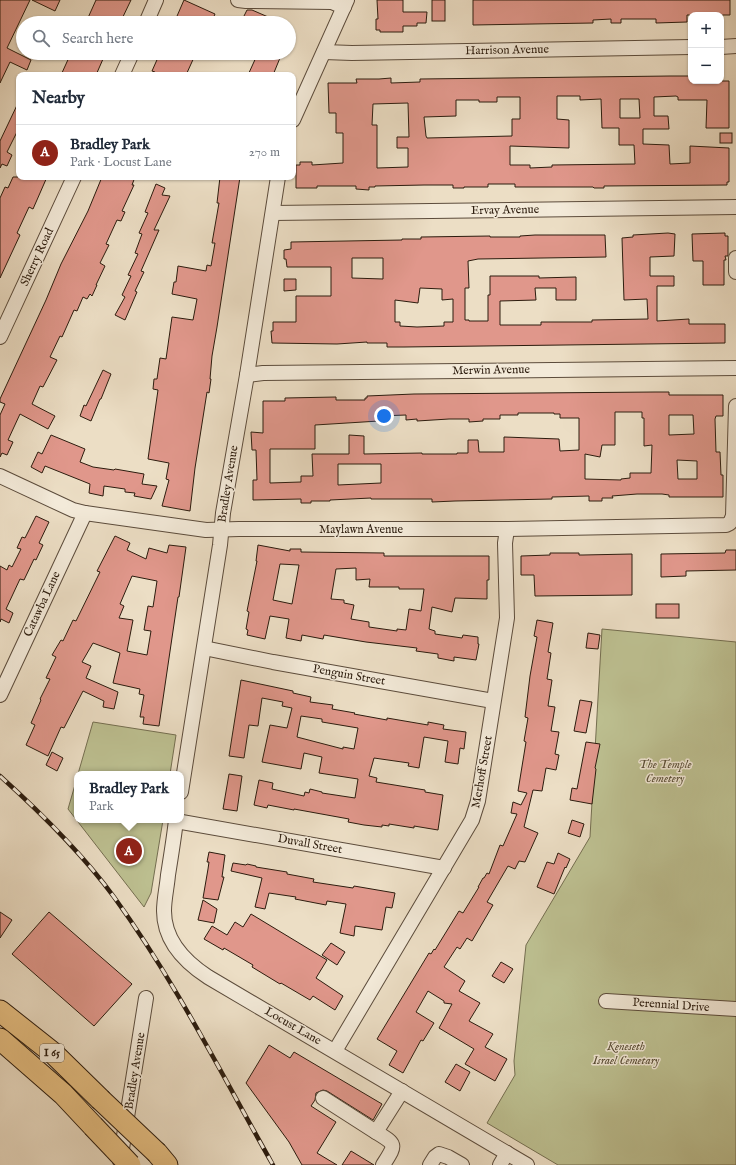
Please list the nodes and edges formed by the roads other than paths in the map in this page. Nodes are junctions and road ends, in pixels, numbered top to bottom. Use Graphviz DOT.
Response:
graph roads {
  1 [pos="156,0"];
  2 [pos="238,0"];
  3 [pos="345,4"];
  4 [pos="149,16"];
  5 [pos="736,46"];
  6 [pos="688,47"];
  7 [pos="724,47"];
  8 [pos="324,52"];
  9 [pos="129,60"];
  10 [pos="123,72"];
  11 [pos="296,113"];
  12 [pos="73,180"];
  13 [pos="278,180"];
  14 [pos="736,207"];
  15 [pos="273,213"];
  16 [pos="736,258"];
  17 [pos="736,272"];
  18 [pos="0,337"];
  19 [pos="736,368"];
  20 [pos="247,375"];
  21 [pos="736,406"];
  22 [pos="0,476"];
  23 [pos="85,513"];
  24 [pos="507,529"];
  25 [pos="221,530"];
  26 [pos="204,648"];
  27 [pos="0,695"];
  28 [pos="494,701"];
  29 [pos="184,773"];
  30 [pos="184,821"];
  31 [pos="176,823"];
  32 [pos="444,868"];
  33 [pos="146,998"];
  34 [pos="606,1001"];
  35 [pos="736,1009"];
  36 [pos="0,1011"];
  37 [pos="0,1039"];
  38 [pos="335,1051"];
  39 [pos="402,1091"];
  40 [pos="323,1098"];
  41 [pos="376,1132"];
  42 [pos="162,1159"];
  43 [pos="503,1159"];
  44 [pos="120,1165"];
  45 [pos="130,1165"];
  46 [pos="384,1165"];
  47 [pos="430,1165"];
  48 [pos="462,1165"];
  49 [pos="527,1165"];
  1 -- 4 [label="street"];
  2 -- 3 [label="street"];
  3 -- 8 [label="street"];
  5 -- 7 [label="street"];
  6 -- 8 [label="street, Harrison Avenue"];
  8 -- 11 [label="street"];
  9 -- 10 [label="street"];
  12 -- 18 [label="street, Sherry Road"];
  13 -- 15 [label="street, Bradley Avenue"];
  14 -- 15 [label="street, Ervay Avenue"];
  15 -- 20 [label="street, Bradley Avenue"];
  16 -- 17 [label="street"];
  19 -- 20 [label="street, Merwin Avenue"];
  20 -- 25 [label="street, Bradley Avenue"];
  21 -- 24 [label="street, Maylawn Avenue"];
  22 -- 23 [label="street, Maylawn Avenue"];
  23 -- 25 [label="street, Maylawn Avenue"];
  23 -- 27 [label="street, Catawba Lane"];
  24 -- 25 [label="street, Maylawn Avenue"];
  24 -- 28 [label="street, Merhoff Street"];
  25 -- 26 [label="street, Bradley Avenue"];
  26 -- 28 [label="street, Penguin Street"];
  26 -- 29 [label="street, Bradley Avenue"];
  28 -- 32 [label="street, Merhoff Street"];
  30 -- 32 [label="street, Duvall Street"];
  31 -- 38 [label="street, Locust Lane"];
  32 -- 38 [label="street, Merhoff Street"];
  33 -- 44 [label="street, Bradley Avenue"];
  34 -- 35 [label="street, Perennial Drive"];
  36 -- 42 [label="highway, I 65, bridge"];
  37 -- 45 [label="highway, I 65, bridge"];
  38 -- 39 [label="street, Locust Lane"];
  39 -- 41 [label="street"];
  39 -- 43 [label="street, Locust Lane"];
  40 -- 41 [label="street"];
  41 -- 46 [label="street"];
  43 -- 49 [label="street, Locust Lane"];
  47 -- 48 [label="street"];
}
